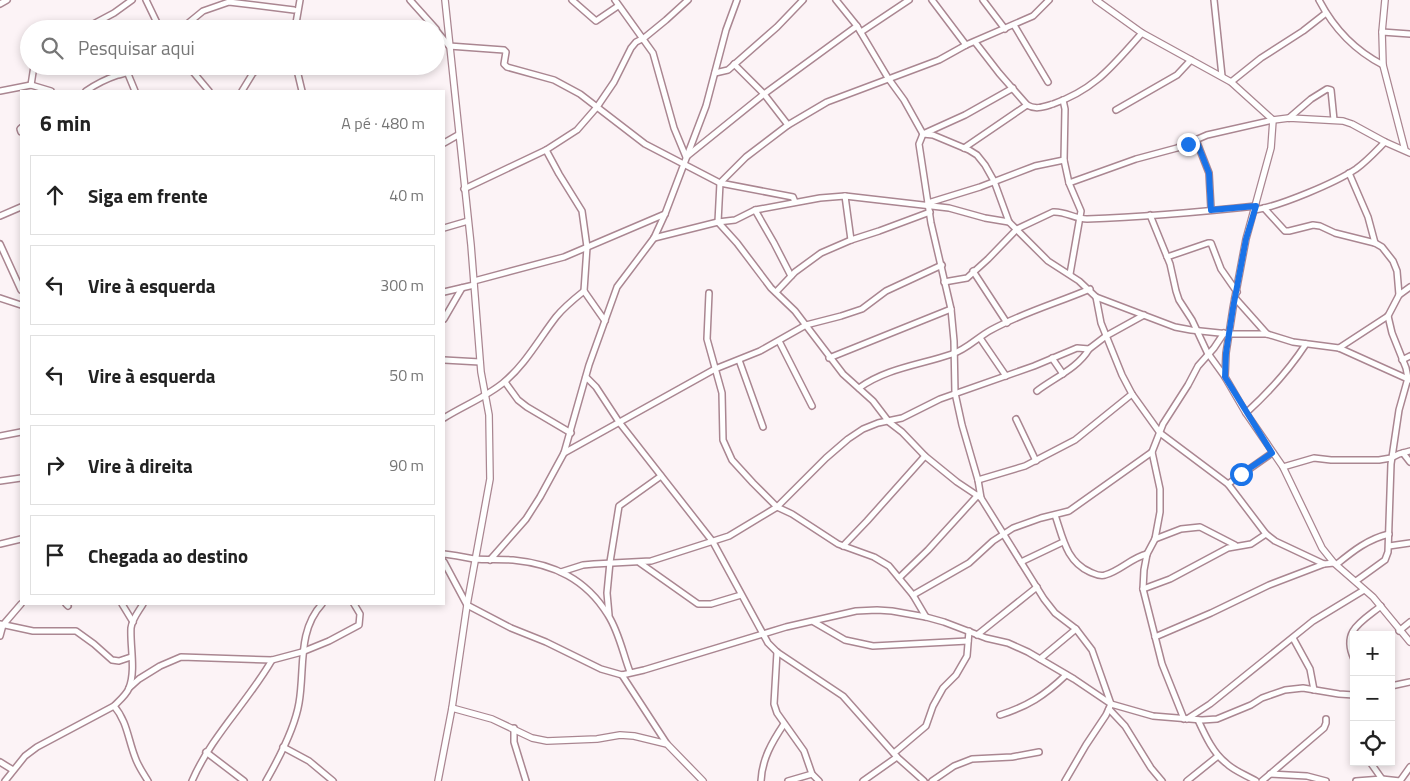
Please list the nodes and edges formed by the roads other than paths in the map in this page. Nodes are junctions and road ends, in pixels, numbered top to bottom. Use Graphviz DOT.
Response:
graph roads {
  1 [pos="8,0"];
  2 [pos="132,0"];
  3 [pos="146,0"];
  4 [pos="300,0"];
  5 [pos="410,0"];
  6 [pos="445,0"];
  7 [pos="572,0"];
  8 [pos="615,0"];
  9 [pos="687,0"];
  10 [pos="737,0"];
  11 [pos="803,0"];
  12 [pos="836,0"];
  13 [pos="909,0"];
  14 [pos="932,0"];
  15 [pos="984,0"];
  16 [pos="1049,0"];
  17 [pos="1096,0"];
  18 [pos="1214,0"];
  19 [pos="1319,0"];
  20 [pos="1385,0"];
  21 [pos="229,1"];
  22 [pos="0,4"];
  23 [pos="618,6"];
  24 [pos="294,10"];
  25 [pos="1326,14"];
  26 [pos="101,20"];
  27 [pos="156,20"];
  28 [pos="192,20"];
  29 [pos="297,20"];
  30 [pos="428,20"];
  31 [pos="1014,25"];
  32 [pos="857,26"];
  33 [pos="1005,29"];
  34 [pos="861,32"];
  35 [pos="1142,32"];
  36 [pos="1382,32"];
  37 [pos="1410,34"];
  38 [pos="644,38"];
  39 [pos="445,41"];
  40 [pos="975,42"];
  41 [pos="966,45"];
  42 [pos="449,46"];
  43 [pos="1190,60"];
  44 [pos="734,64"];
  45 [pos="1383,65"];
  46 [pos="715,73"];
  47 [pos="33,75"];
  48 [pos="120,75"];
  49 [pos="128,75"];
  50 [pos="196,75"];
  51 [pos="252,75"];
  52 [pos="298,75"];
  53 [pos="1222,76"];
  54 [pos="888,78"];
  55 [pos="1048,82"];
  56 [pos="1231,82"];
  57 [pos="31,85"];
  58 [pos="1013,88"];
  59 [pos="48,90"];
  60 [pos="87,90"];
  61 [pos="135,90"];
  62 [pos="208,90"];
  63 [pos="243,90"];
  64 [pos="302,90"];
  65 [pos="0,91"];
  66 [pos="764,94"];
  67 [pos="1063,100"];
  68 [pos="1027,105"];
  69 [pos="597,107"];
  70 [pos="1116,110"];
  71 [pos="1289,118"];
  72 [pos="1273,120"];
  73 [pos="1334,120"];
  74 [pos="788,125"];
  75 [pos="923,134"];
  76 [pos="458,135"];
  77 [pos="1196,140"];
  78 [pos="445,142"];
  79 [pos="1385,142"];
  80 [pos="964,148"];
  81 [pos="546,150"];
  82 [pos="1408,152"];
  83 [pos="686,157"];
  84 [pos="1064,160"];
  85 [pos="684,163"];
  86 [pos="1349,173"];
  87 [pos="994,181"];
  88 [pos="720,183"];
  89 [pos="1069,183"];
  90 [pos="464,189"];
  91 [pos="845,196"];
  92 [pos="795,202"];
  93 [pos="20,207"];
  94 [pos="929,207"];
  95 [pos="1256,208"];
  96 [pos="1264,208"];
  97 [pos="755,210"];
  98 [pos="1211,210"];
  99 [pos="665,214"];
  100 [pos="1150,215"];
  101 [pos="0,216"];
  102 [pos="1081,219"];
  103 [pos="468,221"];
  104 [pos="718,222"];
  105 [pos="1008,222"];
  106 [pos="445,228"];
  107 [pos="1017,229"];
  108 [pos="654,238"];
  109 [pos="850,240"];
  110 [pos="1375,243"];
  111 [pos="0,244"];
  112 [pos="587,247"];
  113 [pos="1167,257"];
  114 [pos="942,265"];
  115 [pos="973,271"];
  116 [pos="1070,274"];
  117 [pos="792,276"];
  118 [pos="944,282"];
  119 [pos="474,283"];
  120 [pos="1410,287"];
  121 [pos="20,288"];
  122 [pos="462,288"];
  123 [pos="1090,289"];
  124 [pos="584,291"];
  125 [pos="445,292"];
  126 [pos="776,292"];
  127 [pos="709,293"];
  128 [pos="1236,295"];
  129 [pos="1399,295"];
  130 [pos="1096,297"];
  131 [pos="0,298"];
  132 [pos="20,305"];
  133 [pos="951,309"];
  134 [pos="1144,315"];
  135 [pos="1388,316"];
  136 [pos="445,317"];
  137 [pos="605,322"];
  138 [pos="1007,322"];
  139 [pos="806,324"];
  140 [pos="1198,332"];
  141 [pos="1226,334"];
  142 [pos="1267,334"];
  143 [pos="1106,336"];
  144 [pos="980,338"];
  145 [pos="779,341"];
  146 [pos="1306,344"];
  147 [pos="1339,348"];
  148 [pos="1089,349"];
  149 [pos="954,354"];
  150 [pos="1209,354"];
  151 [pos="1410,356"];
  152 [pos="829,358"];
  153 [pos="1052,358"];
  154 [pos="445,360"];
  155 [pos="739,360"];
  156 [pos="1402,360"];
  157 [pos="480,362"];
  158 [pos="715,369"];
  159 [pos="1062,374"];
  160 [pos="1006,376"];
  161 [pos="586,377"];
  162 [pos="1225,377"];
  163 [pos="1409,379"];
  164 [pos="505,382"];
  165 [pos="859,388"];
  166 [pos="1037,391"];
  167 [pos="955,393"];
  168 [pos="1132,394"];
  169 [pos="485,395"];
  170 [pos="812,406"];
  171 [pos="1246,413"];
  172 [pos="445,417"];
  173 [pos="1016,419"];
  174 [pos="619,422"];
  175 [pos="889,422"];
  176 [pos="763,427"];
  177 [pos="20,432"];
  178 [pos="1160,432"];
  179 [pos="571,433"];
  180 [pos="0,436"];
  181 [pos="1410,451"];
  182 [pos="1152,452"];
  183 [pos="564,453"];
  184 [pos="1272,453"];
  185 [pos="1403,453"];
  186 [pos="926,456"];
  187 [pos="1391,458"];
  188 [pos="1036,461"];
  189 [pos="1410,462"];
  190 [pos="1282,467"];
  191 [pos="661,476"];
  192 [pos="20,478"];
  193 [pos="0,480"];
  194 [pos="978,480"];
  195 [pos="1228,484"];
  196 [pos="979,497"];
  197 [pos="777,506"];
  198 [pos="1055,515"];
  199 [pos="1003,534"];
  200 [pos="1266,534"];
  201 [pos="1389,534"];
  202 [pos="20,539"];
  203 [pos="1155,539"];
  204 [pos="713,542"];
  205 [pos="1063,542"];
  206 [pos="1410,543"];
  207 [pos="0,544"];
  208 [pos="843,546"];
  209 [pos="1237,546"];
  210 [pos="1389,546"];
  211 [pos="445,554"];
  212 [pos="1147,554"];
  213 [pos="475,559"];
  214 [pos="490,560"];
  215 [pos="610,562"];
  216 [pos="1021,562"];
  217 [pos="639,563"];
  218 [pos="445,564"];
  219 [pos="1324,564"];
  220 [pos="1336,564"];
  221 [pos="561,572"];
  222 [pos="899,578"];
  223 [pos="1356,581"];
  224 [pos="1037,587"];
  225 [pos="1143,589"];
  226 [pos="1364,590"];
  227 [pos="741,595"];
  228 [pos="913,595"];
  229 [pos="20,605"];
  230 [pos="123,605"];
  231 [pos="142,605"];
  232 [pos="321,605"];
  233 [pos="355,605"];
  234 [pos="467,605"];
  235 [pos="1381,606"];
  236 [pos="609,616"];
  237 [pos="926,617"];
  238 [pos="133,622"];
  239 [pos="813,622"];
  240 [pos="1410,622"];
  241 [pos="2,625"];
  242 [pos="1076,629"];
  243 [pos="1354,631"];
  244 [pos="1399,631"];
  245 [pos="969,632"];
  246 [pos="763,635"];
  247 [pos="978,635"];
  248 [pos="0,636"];
  249 [pos="1155,637"];
  250 [pos="1293,638"];
  251 [pos="968,641"];
  252 [pos="1410,642"];
  253 [pos="302,652"];
  254 [pos="777,652"];
  255 [pos="131,657"];
  256 [pos="1040,659"];
  257 [pos="272,660"];
  258 [pos="630,672"];
  259 [pos="622,675"];
  260 [pos="1066,676"];
  261 [pos="1410,682"];
  262 [pos="1395,685"];
  263 [pos="129,688"];
  264 [pos="1314,690"];
  265 [pos="1350,695"];
  266 [pos="114,706"];
  267 [pos="1110,707"];
  268 [pos="452,708"];
  269 [pos="1000,715"];
  270 [pos="1186,719"];
  271 [pos="1326,719"];
  272 [pos="1198,720"];
  273 [pos="784,724"];
  274 [pos="514,728"];
  275 [pos="667,744"];
  276 [pos="283,747"];
  277 [pos="206,752"];
  278 [pos="1038,752"];
  279 [pos="896,755"];
  280 [pos="1218,756"];
  281 [pos="0,762"];
  282 [pos="1373,766"];
  283 [pos="1410,767"];
  284 [pos="13,770"];
  285 [pos="812,774"];
  286 [pos="1269,774"];
  287 [pos="1312,779"];
  288 [pos="1382,779"];
  289 [pos="1160,780"];
  290 [pos="5,781"];
  291 [pos="148,781"];
  292 [pos="192,781"];
  293 [pos="244,781"];
  294 [pos="266,781"];
  295 [pos="332,781"];
  296 [pos="438,781"];
  297 [pos="526,781"];
  298 [pos="703,781"];
  299 [pos="761,781"];
  300 [pos="788,781"];
  301 [pos="819,781"];
  302 [pos="863,781"];
  303 [pos="924,781"];
  304 [pos="932,781"];
  305 [pos="1065,781"];
  306 [pos="1187,781"];
  307 [pos="1256,781"];
  308 [pos="1262,781"];
  309 [pos="1326,781"];
  310 [pos="1356,781"];
  311 [pos="1400,781"];
  1 -- 22 [label="street"];
  2 -- 26 [label="street"];
  3 -- 27 [label="street"];
  4 -- 29 [label="street"];
  5 -- 30 [label="street"];
  6 -- 42 [label="street"];
  7 -- 23 [label="street"];
  8 -- 23 [label="street"];
  9 -- 38 [label="street"];
  10 -- 46 [label="street"];
  11 -- 44 [label="street"];
  12 -- 32 [label="street"];
  13 -- 34 [label="street"];
  14 -- 41 [label="street"];
  15 -- 33 [label="street"];
  16 -- 31 [label="street"];
  17 -- 35 [label="street"];
  18 -- 53 [label="street"];
  19 -- 25 [label="street"];
  20 -- 36 [label="street"];
  21 -- 24 [label="street"];
  21 -- 28 [label="street"];
  23 -- 38 [label="street"];
  25 -- 45 [label="street"];
  25 -- 56 [label="street"];
  31 -- 33 [label="street"];
  31 -- 55 [label="street"];
  32 -- 34 [label="street"];
  32 -- 66 [label="street"];
  33 -- 40 [label="street"];
  34 -- 54 [label="street"];
  35 -- 43 [label="street"];
  35 -- 67 [label="street"];
  36 -- 37 [label="street"];
  36 -- 45 [label="street"];
  38 -- 69 [label="street"];
  38 -- 83 [label="street"];
  39 -- 42 [label="street"];
  40 -- 41 [label="street"];
  40 -- 58 [label="street"];
  41 -- 54 [label="street"];
  42 -- 69 [label="street"];
  42 -- 76 [label="street"];
  43 -- 53 [label="street"];
  43 -- 70 [label="street"];
  44 -- 46 [label="street"];
  44 -- 66 [label="street"];
  45 -- 82 [label="street"];
  46 -- 83 [label="street"];
  47 -- 57 [label="street"];
  48 -- 60 [label="street"];
  49 -- 61 [label="street"];
  50 -- 62 [label="street"];
  51 -- 63 [label="street"];
  52 -- 64 [label="street"];
  53 -- 56 [label="street"];
  54 -- 74 [label="street"];
  54 -- 75 [label="street"];
  56 -- 72 [label="street"];
  57 -- 59 [label="street"];
  57 -- 65 [label="street"];
  58 -- 68 [label="street"];
  58 -- 75 [label="street"];
  66 -- 74 [label="street"];
  66 -- 83 [label="street"];
  67 -- 68 [label="street"];
  67 -- 84 [label="street"];
  68 -- 80 [label="street"];
  69 -- 81 [label="street"];
  69 -- 85 [label="street"];
  71 -- 72 [label="street"];
  71 -- 73 [label="street"];
  71 -- 73 [label="street"];
  72 -- 77 [label="street"];
  72 -- 95 [label="street"];
  73 -- 79 [label="street"];
  74 -- 88 [label="street"];
  75 -- 80 [label="street"];
  75 -- 94 [label="street"];
  76 -- 78 [label="street"];
  76 -- 90 [label="street"];
  77 -- 89 [label="street"];
  77 -- 98 [label="street"];
  79 -- 82 [label="street"];
  79 -- 86 [label="street"];
  80 -- 87 [label="street"];
  81 -- 90 [label="street"];
  81 -- 112 [label="street"];
  83 -- 85 [label="street"];
  84 -- 87 [label="street"];
  84 -- 89 [label="street"];
  85 -- 88 [label="street"];
  85 -- 99 [label="street"];
  86 -- 96 [label="street"];
  86 -- 110 [label="street"];
  87 -- 94 [label="street"];
  87 -- 105 [label="street"];
  88 -- 92 [label="street"];
  88 -- 104 [label="street"];
  89 -- 102 [label="street"];
  90 -- 103 [label="street"];
  91 -- 92 [label="street"];
  91 -- 94 [label="street"];
  91 -- 109 [label="street"];
  92 -- 97 [label="street"];
  93 -- 101 [label="street"];
  94 -- 105 [label="street"];
  94 -- 109 [label="street"];
  94 -- 114 [label="street"];
  95 -- 96 [label="street"];
  95 -- 98 [label="street"];
  95 -- 128 [label="street"];
  96 -- 110 [label="street"];
  97 -- 104 [label="street"];
  97 -- 117 [label="street"];
  98 -- 100 [label="street"];
  99 -- 108 [label="street"];
  99 -- 112 [label="street"];
  100 -- 102 [label="street"];
  100 -- 113 [label="street"];
  102 -- 107 [label="street"];
  102 -- 116 [label="street"];
  103 -- 106 [label="street"];
  103 -- 119 [label="street"];
  104 -- 108 [label="street"];
  104 -- 126 [label="street"];
  105 -- 107 [label="street"];
  107 -- 115 [label="street"];
  107 -- 116 [label="street"];
  108 -- 137 [label="street"];
  109 -- 117 [label="street"];
  110 -- 129 [label="street"];
  111 -- 121 [label="street"];
  112 -- 119 [label="street"];
  112 -- 124 [label="street"];
  113 -- 128 [label="street"];
  113 -- 140 [label="street"];
  114 -- 118 [label="street"];
  114 -- 139 [label="street"];
  115 -- 118 [label="street"];
  115 -- 138 [label="street"];
  116 -- 123 [label="street"];
  117 -- 126 [label="street"];
  118 -- 133 [label="street"];
  119 -- 122 [label="street"];
  119 -- 157 [label="street"];
  120 -- 129 [label="street"];
  122 -- 125 [label="street"];
  122 -- 136 [label="street"];
  123 -- 130 [label="street"];
  123 -- 138 [label="street"];
  124 -- 137 [label="street"];
  124 -- 164 [label="street"];
  126 -- 139 [label="street"];
  127 -- 158 [label="street"];
  128 -- 141 [label="street"];
  128 -- 142 [label="street"];
  129 -- 135 [label="street"];
  130 -- 134 [label="street"];
  130 -- 143 [label="street"];
  131 -- 132 [label="street"];
  133 -- 149 [label="street"];
  133 -- 152 [label="street"];
  134 -- 140 [label="street"];
  134 -- 143 [label="street"];
  135 -- 147 [label="street"];
  135 -- 156 [label="street"];
  137 -- 161 [label="street"];
  138 -- 144 [label="street"];
  139 -- 145 [label="street"];
  139 -- 152 [label="street"];
  140 -- 141 [label="street"];
  140 -- 150 [label="street"];
  141 -- 142 [label="street"];
  141 -- 150 [label="street"];
  141 -- 162 [label="street"];
  142 -- 146 [label="street"];
  143 -- 148 [label="street"];
  143 -- 168 [label="street"];
  144 -- 149 [label="street"];
  144 -- 160 [label="street"];
  145 -- 155 [label="street"];
  145 -- 170 [label="street"];
  146 -- 147 [label="street"];
  146 -- 171 [label="street"];
  147 -- 163 [label="street"];
  148 -- 153 [label="street"];
  148 -- 159 [label="street"];
  149 -- 165 [label="street"];
  149 -- 167 [label="street"];
  150 -- 162 [label="street"];
  150 -- 178 [label="street"];
  151 -- 156 [label="street"];
  152 -- 165 [label="street"];
  153 -- 159 [label="street"];
  153 -- 160 [label="street"];
  154 -- 157 [label="street"];
  155 -- 158 [label="street"];
  155 -- 176 [label="street"];
  156 -- 163 [label="street"];
  157 -- 169 [label="street"];
  158 -- 174 [label="street"];
  158 -- 197 [label="street"];
  159 -- 166 [label="street"];
  160 -- 167 [label="street"];
  161 -- 174 [label="street"];
  161 -- 179 [label="street"];
  162 -- 171 [label="street"];
  163 -- 187 [label="street"];
  164 -- 169 [label="street"];
  164 -- 179 [label="street"];
  165 -- 175 [label="street"];
  167 -- 175 [label="street"];
  167 -- 194 [label="street"];
  168 -- 178 [label="street"];
  168 -- 188 [label="street"];
  169 -- 172 [label="street"];
  169 -- 213 [label="street"];
  171 -- 184 [label="street"];
  173 -- 188 [label="street"];
  174 -- 183 [label="street"];
  174 -- 191 [label="street"];
  175 -- 186 [label="street"];
  175 -- 197 [label="street"];
  177 -- 180 [label="street"];
  178 -- 182 [label="street"];
  178 -- 195 [label="street"];
  179 -- 183 [label="street"];
  181 -- 185 [label="street"];
  182 -- 198 [label="street"];
  182 -- 203 [label="street"];
  183 -- 214 [label="street"];
  184 -- 190 [label="street"];
  184 -- 195 [label="street"];
  185 -- 187 [label="street"];
  185 -- 189 [label="street"];
  186 -- 196 [label="street"];
  186 -- 208 [label="street"];
  187 -- 190 [label="street"];
  187 -- 201 [label="street"];
  188 -- 194 [label="street"];
  190 -- 220 [label="street"];
  191 -- 204 [label="street"];
  191 -- 215 [label="street"];
  192 -- 193 [label="street"];
  194 -- 196 [label="street"];
  195 -- 200 [label="street"];
  196 -- 199 [label="street"];
  196 -- 222 [label="street"];
  197 -- 204 [label="street"];
  197 -- 208 [label="street"];
  198 -- 199 [label="street"];
  198 -- 205 [label="street"];
  199 -- 216 [label="street"];
  199 -- 228 [label="street"];
  200 -- 209 [label="street"];
  200 -- 219 [label="street"];
  201 -- 210 [label="street"];
  201 -- 220 [label="street"];
  202 -- 207 [label="street"];
  203 -- 209 [label="street"];
  203 -- 212 [label="street"];
  204 -- 217 [label="street"];
  204 -- 227 [label="street"];
  205 -- 212 [label="street"];
  205 -- 216 [label="street"];
  206 -- 210 [label="street"];
  208 -- 222 [label="street"];
  209 -- 225 [label="street"];
  210 -- 223 [label="street"];
  211 -- 213 [label="street"];
  212 -- 225 [label="street"];
  213 -- 214 [label="street"];
  213 -- 234 [label="street"];
  214 -- 221 [label="street"];
  215 -- 217 [label="street"];
  215 -- 221 [label="street"];
  215 -- 236 [label="street"];
  216 -- 224 [label="street"];
  217 -- 227 [label="street"];
  218 -- 234 [label="street"];
  219 -- 220 [label="street"];
  219 -- 249 [label="street"];
  220 -- 223 [label="street"];
  221 -- 236 [label="street"];
  222 -- 228 [label="street"];
  223 -- 226 [label="street"];
  224 -- 242 [label="street"];
  224 -- 247 [label="street"];
  225 -- 249 [label="street"];
  226 -- 235 [label="street"];
  226 -- 250 [label="street"];
  227 -- 246 [label="street"];
  228 -- 237 [label="street"];
  229 -- 241 [label="street"];
  230 -- 238 [label="street"];
  231 -- 238 [label="street"];
  232 -- 253 [label="street"];
  233 -- 253 [label="street"];
  234 -- 259 [label="street"];
  234 -- 268 [label="street"];
  235 -- 243 [label="street"];
  235 -- 244 [label="street"];
  236 -- 258 [label="street"];
  237 -- 239 [label="street"];
  237 -- 245 [label="street"];
  238 -- 255 [label="street"];
  239 -- 246 [label="street"];
  239 -- 251 [label="street"];
  240 -- 244 [label="street"];
  241 -- 248 [label="street"];
  241 -- 255 [label="street"];
  242 -- 256 [label="street"];
  242 -- 267 [label="street"];
  244 -- 252 [label="street"];
  245 -- 247 [label="street"];
  245 -- 251 [label="street"];
  246 -- 254 [label="street"];
  246 -- 258 [label="street"];
  247 -- 256 [label="street"];
  249 -- 270 [label="street"];
  250 -- 264 [label="street"];
  250 -- 270 [label="street"];
  251 -- 279 [label="street"];
  253 -- 257 [label="street"];
  253 -- 276 [label="street"];
  254 -- 273 [label="street"];
  254 -- 279 [label="street"];
  255 -- 263 [label="street"];
  256 -- 260 [label="street"];
  257 -- 263 [label="street"];
  257 -- 277 [label="street"];
  258 -- 259 [label="street"];
  259 -- 275 [label="street"];
  260 -- 267 [label="street"];
  260 -- 269 [label="street"];
  261 -- 262 [label="street"];
  263 -- 266 [label="street"];
  264 -- 265 [label="street"];
  264 -- 272 [label="street"];
  266 -- 284 [label="street"];
  266 -- 291 [label="street"];
  267 -- 270 [label="street"];
  267 -- 289 [label="street"];
  267 -- 305 [label="street"];
  268 -- 274 [label="street"];
  268 -- 296 [label="street"];
  270 -- 272 [label="street"];
  271 -- 286 [label="street"];
  272 -- 280 [label="street"];
  273 -- 285 [label="street"];
  273 -- 299 [label="street"];
  274 -- 275 [label="street"];
  274 -- 297 [label="street"];
  275 -- 298 [label="street"];
  276 -- 294 [label="street"];
  276 -- 295 [label="street"];
  277 -- 292 [label="street"];
  277 -- 293 [label="street"];
  278 -- 304 [label="street"];
  279 -- 302 [label="street"];
  279 -- 303 [label="street"];
  280 -- 306 [label="street"];
  280 -- 307 [label="street"];
  281 -- 284 [label="street"];
  282 -- 288 [label="street"];
  283 -- 311 [label="street"];
  284 -- 290 [label="street"];
  285 -- 300 [label="street"];
  285 -- 301 [label="street"];
  286 -- 287 [label="street"];
  286 -- 308 [label="street"];
  287 -- 309 [label="street"];
  288 -- 310 [label="street"];
  288 -- 311 [label="street"];
}
